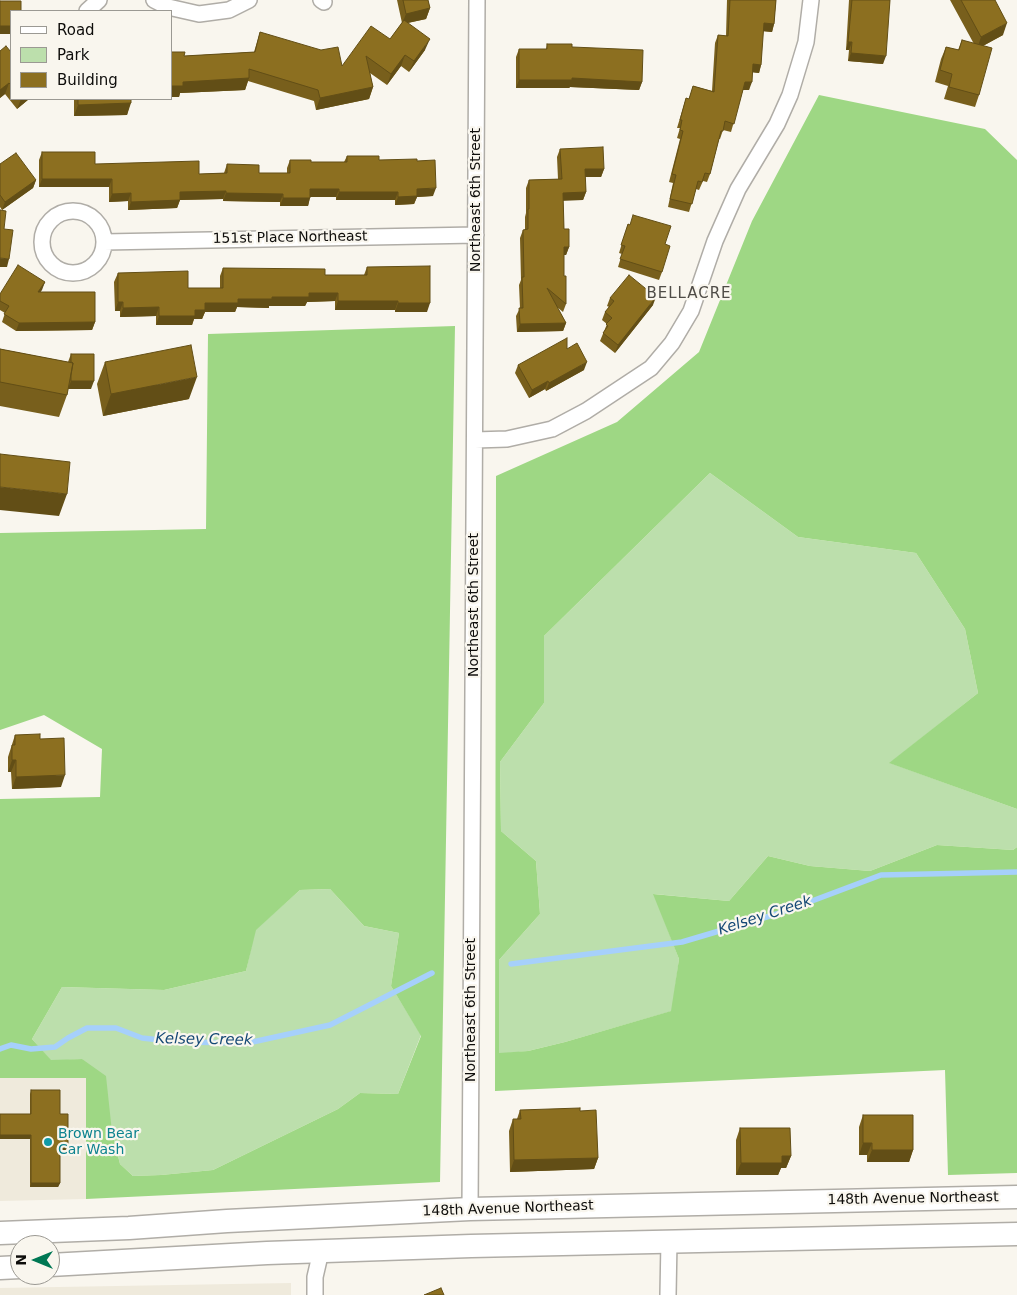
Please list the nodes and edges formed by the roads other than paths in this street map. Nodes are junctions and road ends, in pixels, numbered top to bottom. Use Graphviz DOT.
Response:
graph roads {
  1 [pos="99,0"];
  2 [pos="154,0"];
  3 [pos="249,0"];
  4 [pos="477,0"];
  5 [pos="811,0"];
  6 [pos="88,10"];
  7 [pos="476,235"];
  8 [pos="104,242"];
  9 [pos="475,440"];
  10 [pos="1017,1197"];
  11 [pos="470,1209"];
  12 [pos="344,1216"];
  13 [pos="0,1233"];
  14 [pos="1017,1234"];
  15 [pos="669,1241"];
  16 [pos="321,1251"];
  17 [pos="268,1253"];
  18 [pos="60,1264"];
  19 [pos="315,1295"];
  20 [pos="668,1295"];
  1 -- 6 [label="street"];
  2 -- 3 [label="street"];
  4 -- 7 [label="street, Northeast 6th Street"];
  5 -- 9 [label="street"];
  7 -- 8 [label="street, 151st Place Northeast"];
  7 -- 9 [label="street, Northeast 6th Street"];
  8 -- 8 [label="street"];
  9 -- 11 [label="street, Northeast 6th Street"];
  10 -- 11 [label="main road, 148th Avenue Northeast"];
  11 -- 12 [label="main road, 148th Avenue Northeast"];
  12 -- 13 [label="main road, 148th Avenue Northeast"];
  12 -- 17 [label="main road"];
  14 -- 15 [label="main road"];
  15 -- 16 [label="main road"];
  15 -- 20 [label="street"];
  16 -- 17 [label="main road"];
  16 -- 19 [label="street"];
  17 -- 18 [label="main road"];
}
